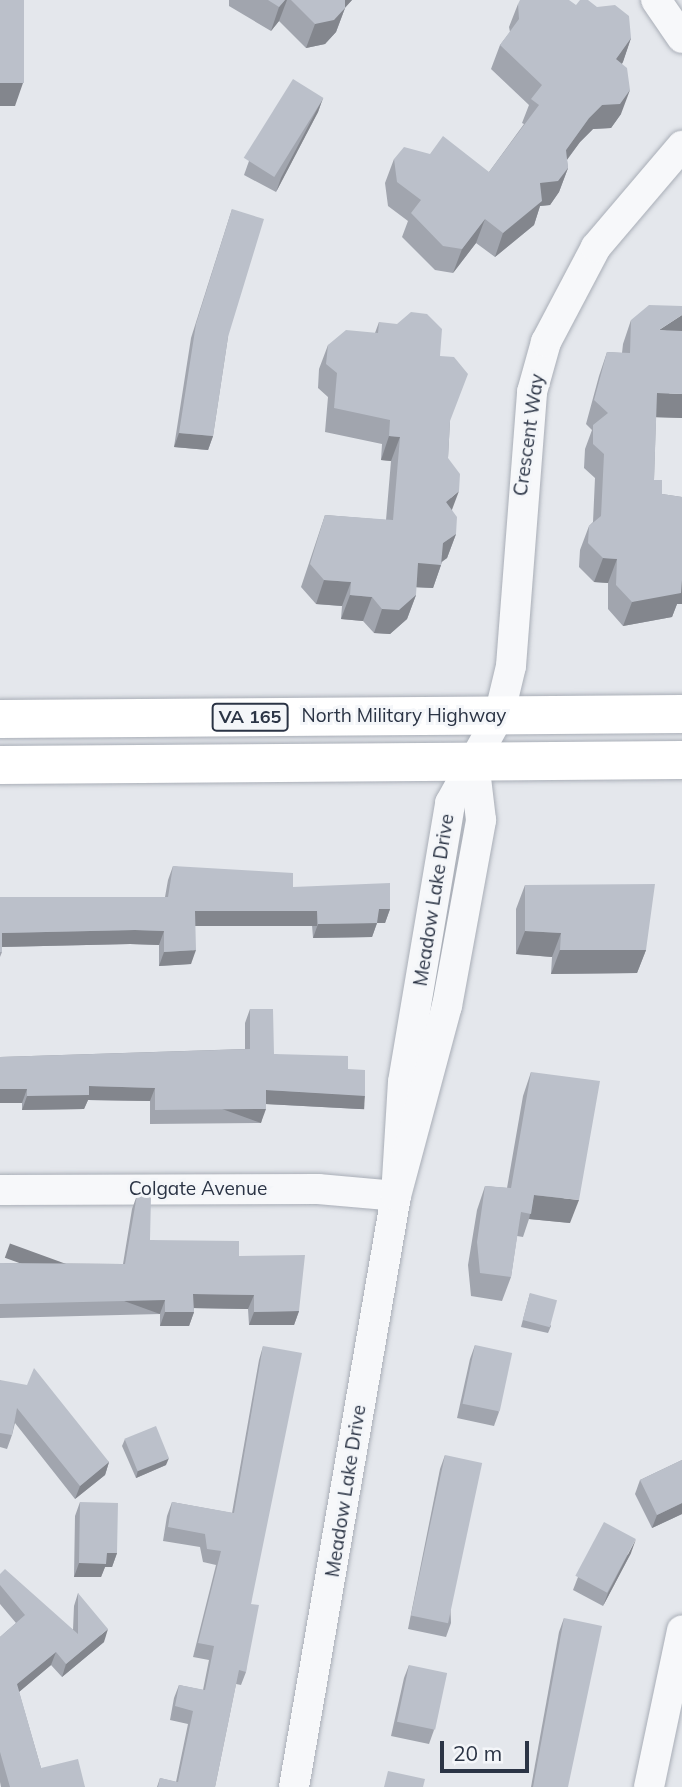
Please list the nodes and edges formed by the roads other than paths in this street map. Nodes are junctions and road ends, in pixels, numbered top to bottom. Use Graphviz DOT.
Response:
graph roads {
  1 [pos="656,0"];
  2 [pos="682,38"];
  3 [pos="682,146"];
  4 [pos="682,714"];
  5 [pos="499,716"];
  6 [pos="0,719"];
  7 [pos="682,760"];
  8 [pos="474,761"];
  9 [pos="0,765"];
  10 [pos="0,1189"];
  11 [pos="396,1196"];
  12 [pos="682,1630"];
  13 [pos="294,1787"];
  14 [pos="649,1787"];
  1 -- 2 [label="street"];
  3 -- 5 [label="street, Crescent Way"];
  4 -- 5 [label="main road, North Military Highway / VA 165"];
  5 -- 6 [label="main road, North Military Highway / VA 165"];
  5 -- 8 [label="street, Crescent Way"];
  7 -- 8 [label="main road"];
  8 -- 9 [label="main road"];
  8 -- 11 [label="street, Meadow Lake Drive"];
  10 -- 11 [label="street, Colgate Avenue"];
  11 -- 13 [label="street, Meadow Lake Drive"];
  12 -- 14 [label="street"];
}
